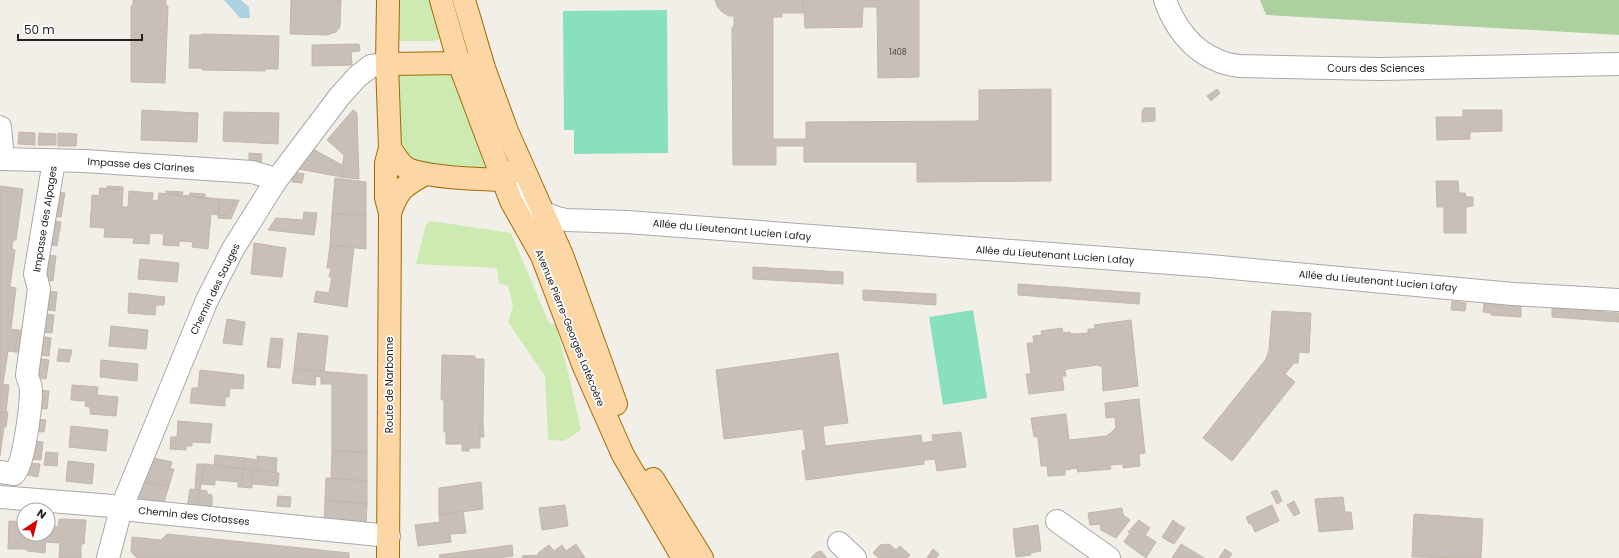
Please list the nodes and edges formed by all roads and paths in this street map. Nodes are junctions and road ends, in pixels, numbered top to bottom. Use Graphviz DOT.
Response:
graph roads {
  1 [pos="388,0"];
  2 [pos="441,0"];
  3 [pos="464,0"];
  4 [pos="1165,0"];
  5 [pos="459,63"];
  6 [pos="387,64"];
  7 [pos="1619,64"];
  8 [pos="484,68"];
  9 [pos="0,127"];
  10 [pos="390,148"];
  11 [pos="2,159"];
  12 [pos="54,161"];
  13 [pos="521,163"];
  14 [pos="426,174"];
  15 [pos="503,180"];
  16 [pos="275,182"];
  17 [pos="542,212"];
  18 [pos="390,213"];
  19 [pos="1619,300"];
  20 [pos="0,472"];
  21 [pos="0,497"];
  22 [pos="121,509"];
  23 [pos="1057,520"];
  24 [pos="389,536"];
  25 [pos="839,543"];
  26 [pos="108,558"];
  27 [pos="388,558"];
  28 [pos="683,558"];
  29 [pos="702,558"];
  30 [pos="855,558"];
  31 [pos="1109,558"];
  1 -- 6 [label="main road, Route de Narbonne"];
  2 -- 5 [label="main road, Avenue Pierre-Georges Latécoère"];
  3 -- 8 [label="main road, Avenue Pierre-Georges Latécoère"];
  4 -- 7 [label="street, Cours des Sciences"];
  5 -- 6 [label="main road"];
  5 -- 8 [label="main road"];
  5 -- 15 [label="main road, Avenue Pierre-Georges Latécoère"];
  6 -- 10 [label="main road, Route de Narbonne"];
  6 -- 16 [label="street, Chemin des Sauges"];
  8 -- 13 [label="main road, Avenue Pierre-Georges Latécoère"];
  9 -- 11 [label="street, Impasse des Clarines"];
  10 -- 14 [label="main road"];
  10 -- 18 [label="main road, Route de Narbonne"];
  11 -- 12 [label="street, Impasse des Clarines"];
  12 -- 16 [label="street, Impasse des Clarines"];
  12 -- 20 [label="street, Impasse des Alpages"];
  13 -- 15 [label="main road"];
  13 -- 17 [label="main road, Avenue Pierre-Georges Latécoère"];
  14 -- 15 [label="main road"];
  14 -- 18 [label="main road, Route de Narbonne"];
  15 -- 17 [label="street, Allée du Lieutenant Lucien Lafay"];
  15 -- 28 [label="main road, Avenue Pierre-Georges Latécoère"];
  16 -- 22 [label="street, Chemin des Sauges"];
  17 -- 19 [label="street, Allée du Lieutenant Lucien Lafay"];
  17 -- 29 [label="main road, Avenue Pierre-Georges Latécoère"];
  18 -- 24 [label="main road, Route de Narbonne"];
  21 -- 22 [label="street, Chemin des Clotasses"];
  22 -- 24 [label="street, Chemin des Clotasses"];
  22 -- 26 [label="street, Chemin des Sauges"];
  23 -- 31 [label="street"];
  24 -- 27 [label="main road, Route de Narbonne"];
  25 -- 30 [label="street"];
}
